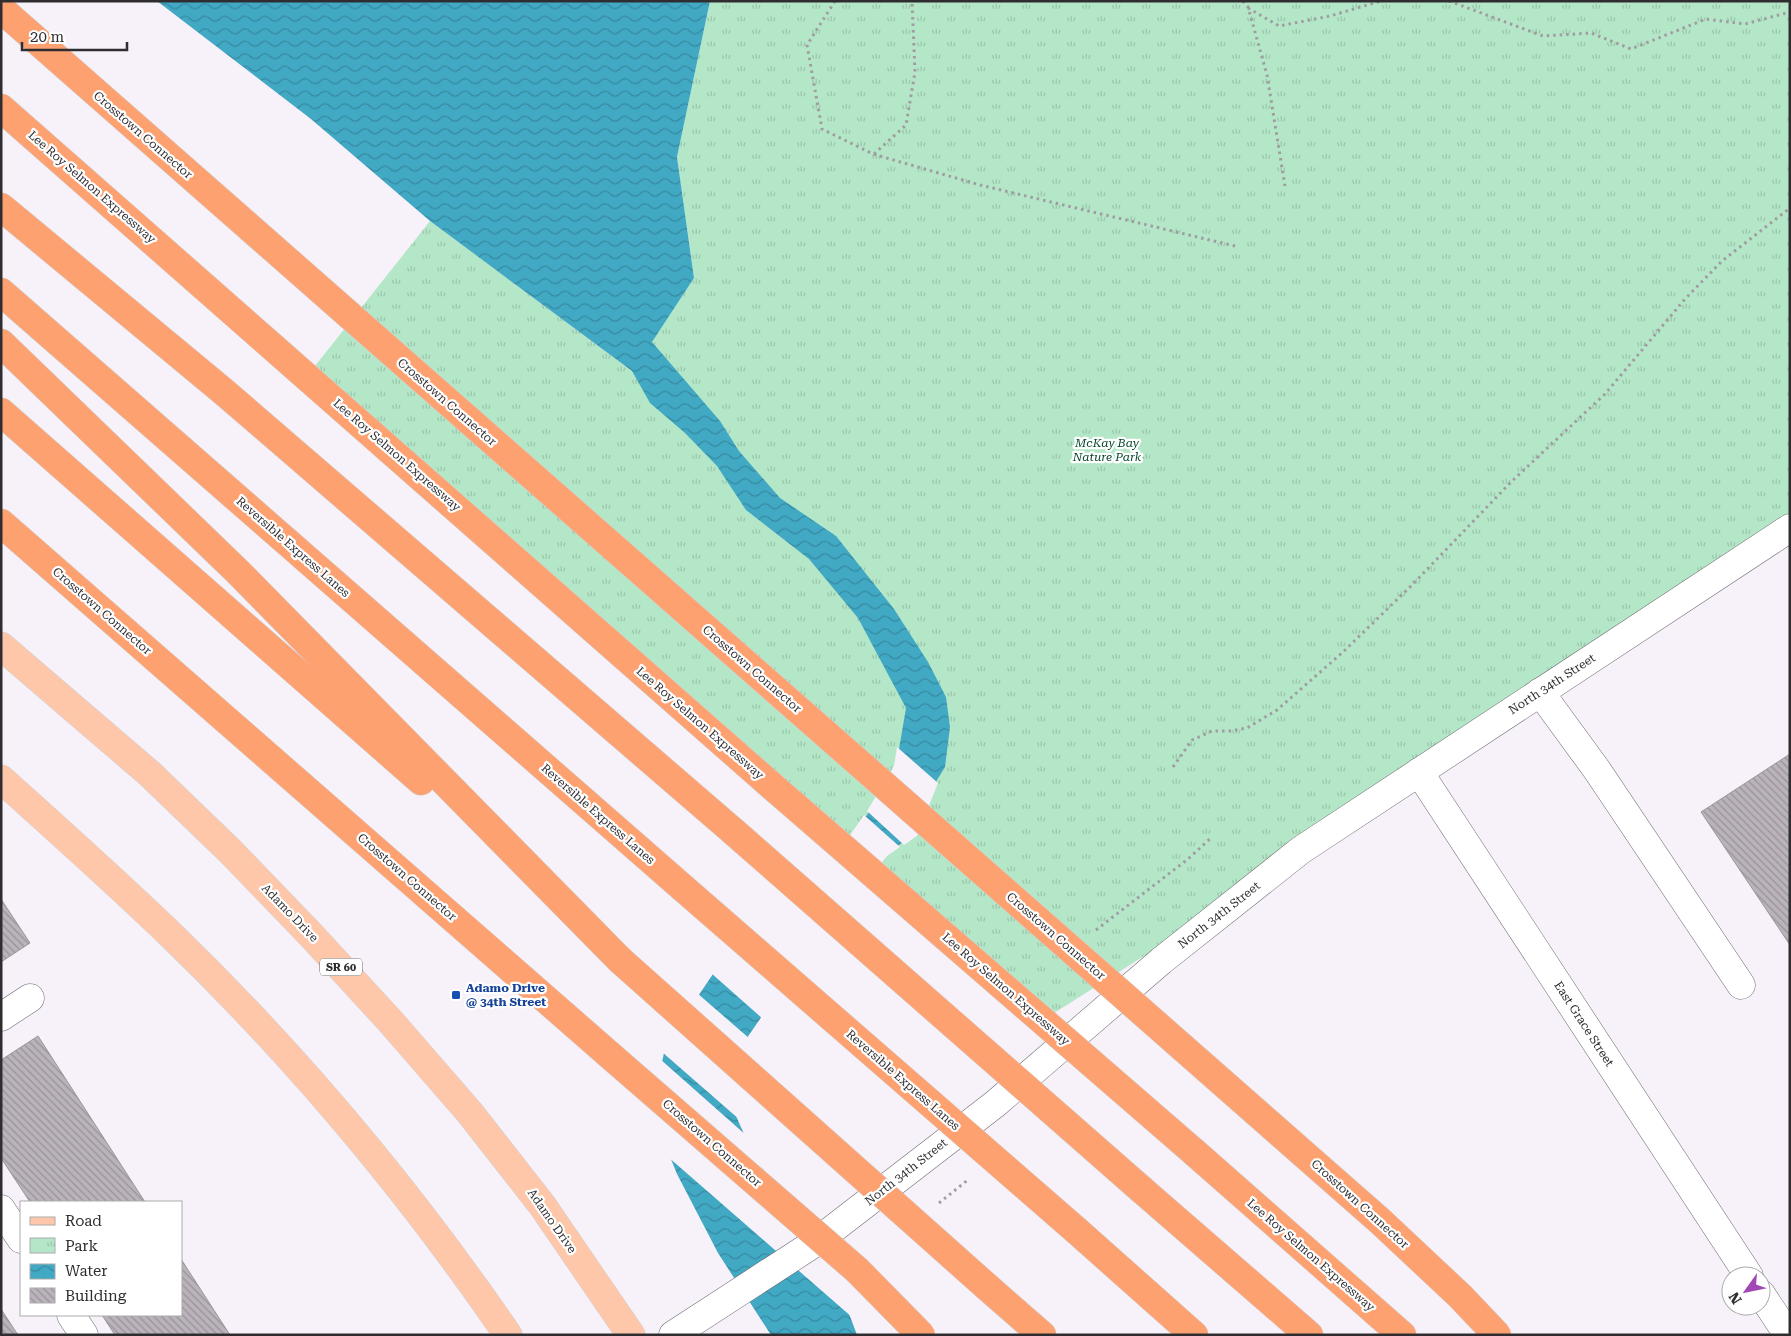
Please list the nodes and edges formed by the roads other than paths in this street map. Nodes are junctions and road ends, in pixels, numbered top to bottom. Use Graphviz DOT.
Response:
graph roads {
  1 [pos="1,10"];
  2 [pos="1,108"];
  3 [pos="1,208"];
  4 [pos="1,292"];
  5 [pos="1,343"];
  6 [pos="1,412"];
  7 [pos="1,523"];
  8 [pos="1790,528"];
  9 [pos="1,646"];
  10 [pos="1540,692"];
  11 [pos="1419,772"];
  12 [pos="1,780"];
  13 [pos="620,960"];
  14 [pos="1741,985"];
  15 [pos="30,998"];
  16 [pos="1,1017"];
  17 [pos="1,1209"];
  18 [pos="20,1238"];
  19 [pos="1743,1266"];
  20 [pos="1771,1309"];
  21 [pos="72,1316"];
  22 [pos="84,1335"];
  23 [pos="508,1335"];
  24 [pos="631,1335"];
  25 [pos="673,1335"];
  26 [pos="921,1335"];
  27 [pos="1042,1335"];
  28 [pos="1194,1335"];
  29 [pos="1309,1335"];
  30 [pos="1402,1335"];
  31 [pos="1497,1335"];
  32 [pos="1788,1335"];
  1 -- 31 [label="highway, Crosstown Connector, bridge"];
  2 -- 30 [label="highway, Lee Roy Selmon Expressway, bridge"];
  3 -- 29 [label="highway, bridge"];
  4 -- 28 [label="highway, Reversible Express Lanes, bridge"];
  5 -- 13 [label="highway"];
  6 -- 13 [label="highway"];
  7 -- 26 [label="highway, Crosstown Connector, bridge"];
  8 -- 10 [label="street, North 34th Street"];
  9 -- 24 [label="main road, Adamo Drive / SR 60"];
  10 -- 11 [label="street, North 34th Street"];
  10 -- 14 [label="street"];
  11 -- 19 [label="street, East Grace Street"];
  11 -- 25 [label="street, North 34th Street"];
  12 -- 23 [label="main road"];
  13 -- 27 [label="highway, bridge"];
  15 -- 16 [label="street"];
  17 -- 18 [label="street"];
  20 -- 32 [label="street"];
  21 -- 22 [label="street"];
}
